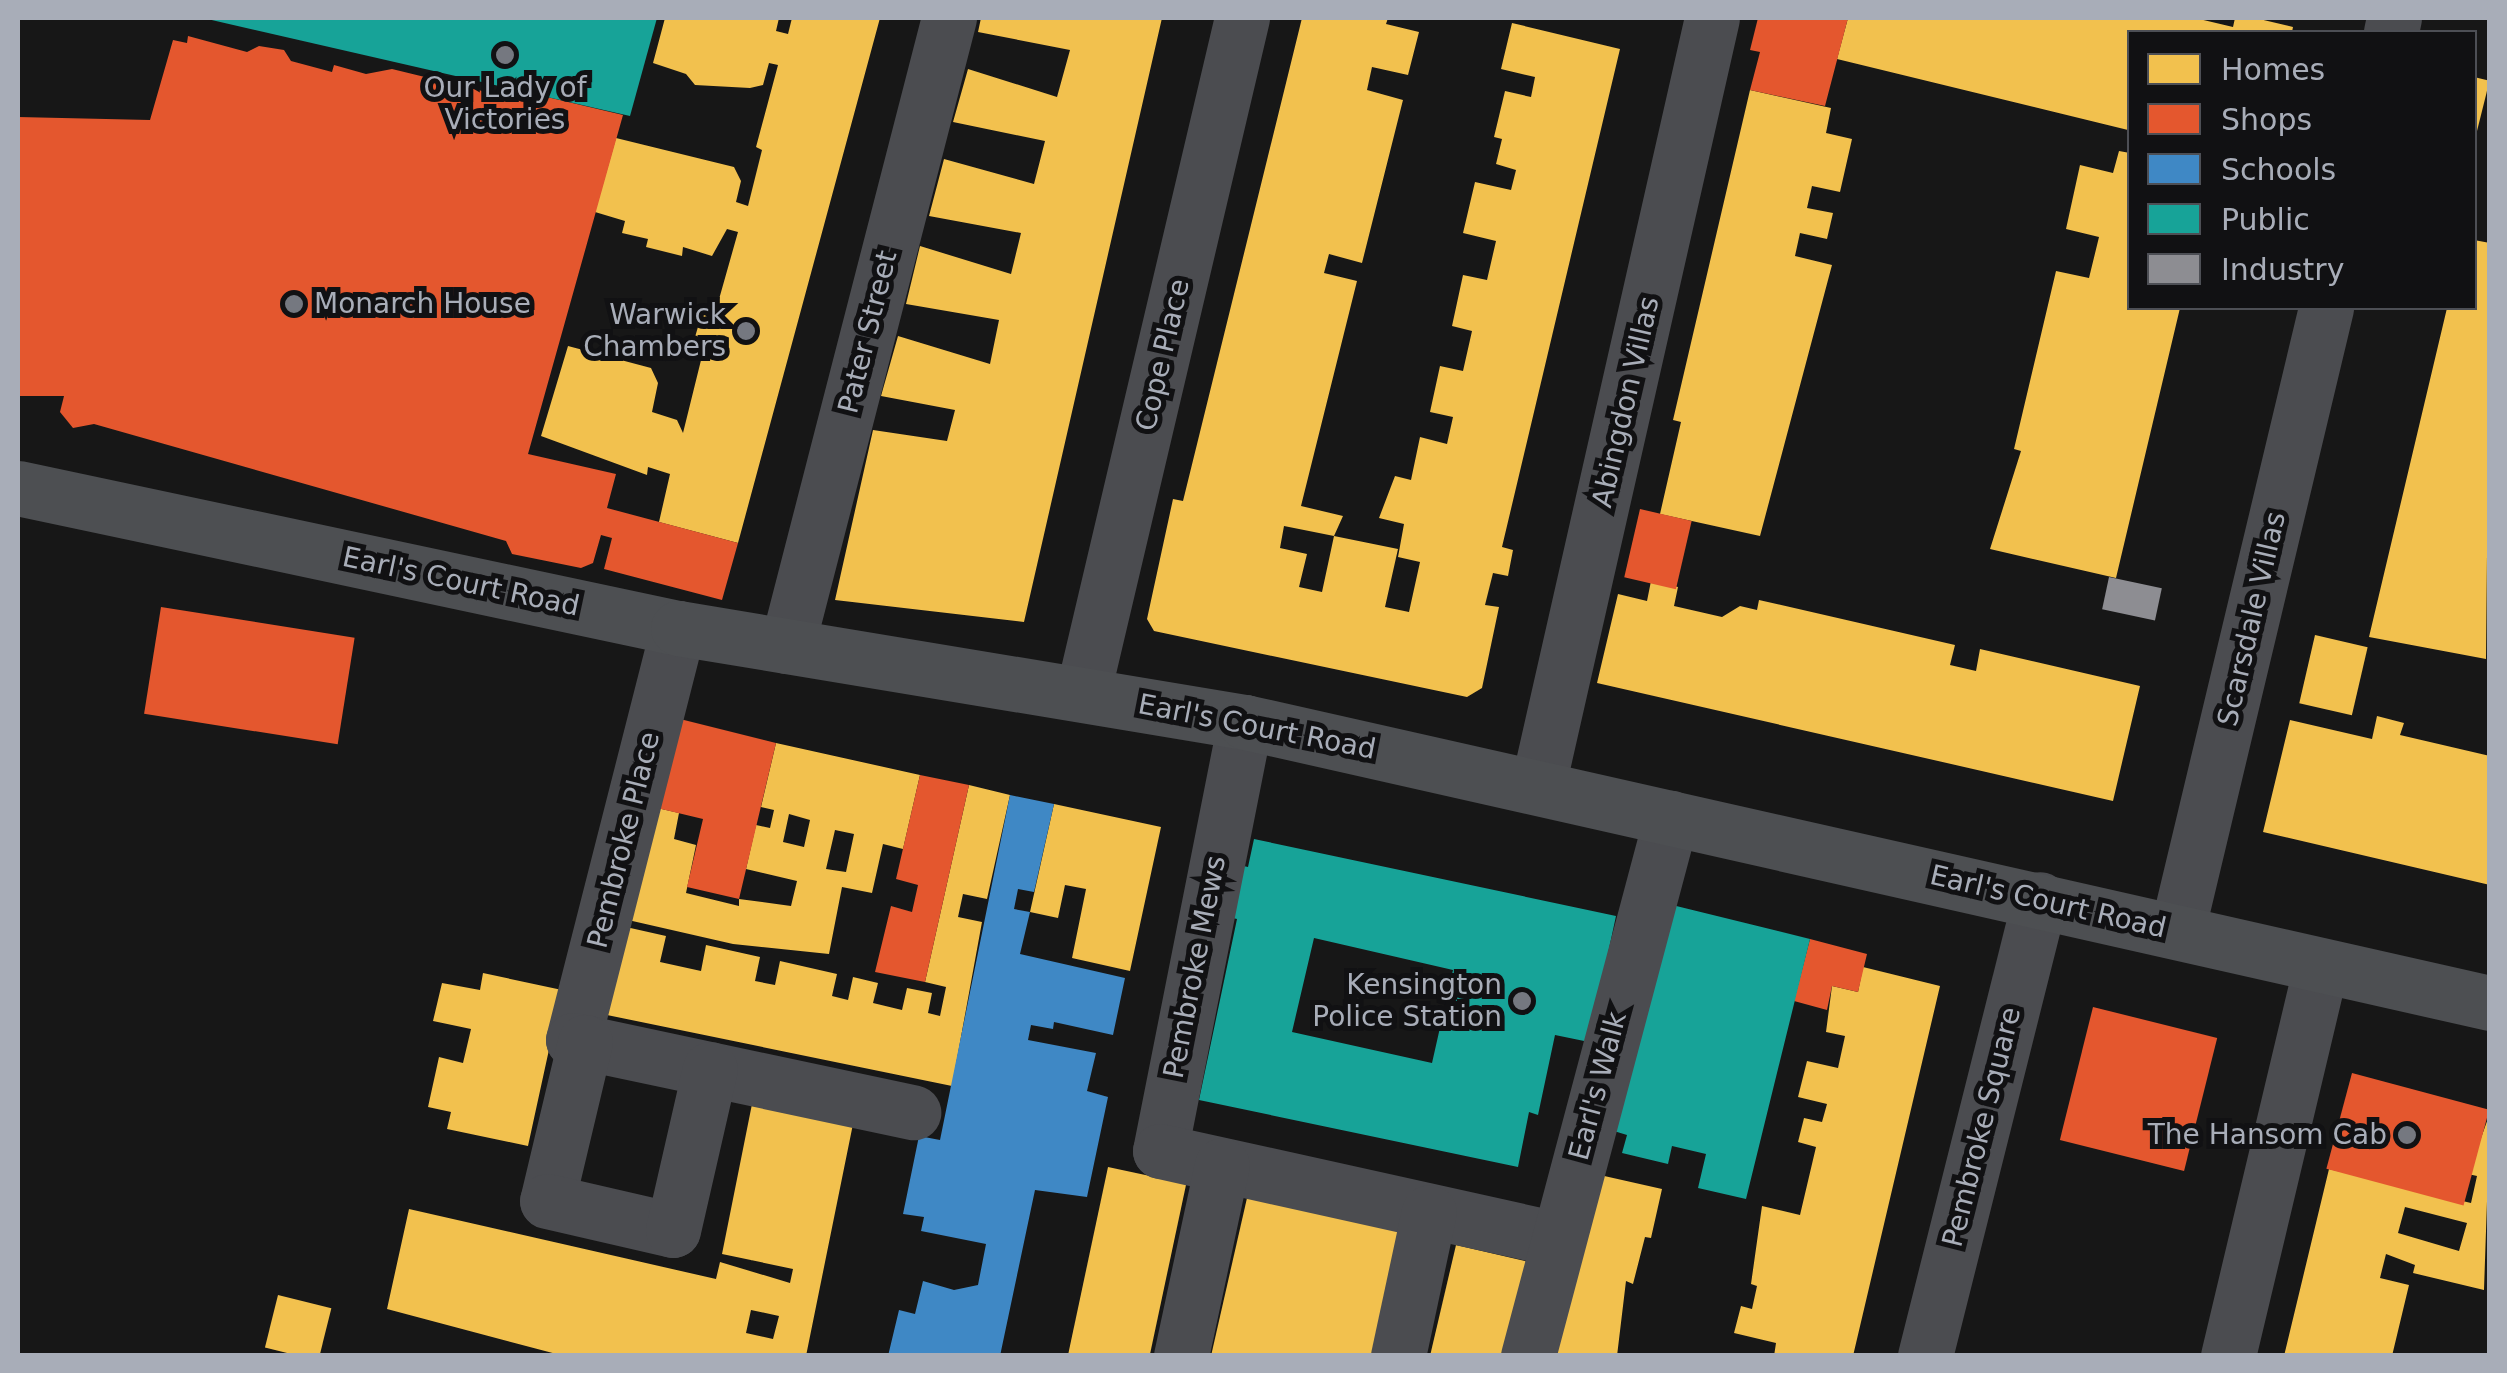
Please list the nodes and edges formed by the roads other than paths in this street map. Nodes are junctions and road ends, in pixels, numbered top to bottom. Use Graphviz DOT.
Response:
graph roads {
  1 [pos="949,18"];
  2 [pos="1242,18"];
  3 [pos="1712,18"];
  4 [pos="2326,310"];
  5 [pos="18,488"];
  6 [pos="678,628"];
  7 [pos="787,646"];
  8 [pos="1083,692"];
  9 [pos="1245,722"];
  10 [pos="1538,785"];
  11 [pos="1671,818"];
  12 [pos="2040,899"];
  13 [pos="2177,930"];
  14 [pos="2321,966"];
  15 [pos="2490,1003"];
  16 [pos="584,1042"];
  17 [pos="710,1069"];
  18 [pos="914,1112"];
  19 [pos="1222,1165"];
  20 [pos="1429,1212"];
  21 [pos="1556,1240"];
  22 [pos="1182,1356"];
  23 [pos="1398,1356"];
  24 [pos="1528,1356"];
  25 [pos="1925,1356"];
  26 [pos="2228,1356"];
  1 -- 7 [label="street, Pater Street"];
  2 -- 8 [label="street, Cope Place"];
  3 -- 10 [label="street, Abingdon Villas"];
  4 -- 13 [label="street, Scarsdale Villas"];
  5 -- 6 [label="main road, Earl's Court Road"];
  6 -- 7 [label="main road, Earl's Court Road"];
  6 -- 16 [label="street, Pembroke Place"];
  7 -- 8 [label="main road, Earl's Court Road"];
  8 -- 9 [label="main road, Earl's Court Road"];
  9 -- 10 [label="main road, Earl's Court Road"];
  9 -- 19 [label="street, Pembroke Mews"];
  10 -- 11 [label="main road, Earl's Court Road"];
  11 -- 12 [label="main road, Earl's Court Road"];
  11 -- 21 [label="street, Earl's Walk"];
  12 -- 13 [label="main road, Earl's Court Road"];
  12 -- 25 [label="street, Pembroke Square"];
  13 -- 14 [label="main road, Earl's Court Road"];
  14 -- 15 [label="main road, Earl's Court Road"];
  14 -- 26 [label="street"];
  16 -- 17 [label="street"];
  16 -- 17 [label="street, Pembroke Place"];
  17 -- 18 [label="street"];
  19 -- 20 [label="street, Pembroke Mews"];
  19 -- 22 [label="street"];
  20 -- 21 [label="street, Pembroke Mews"];
  20 -- 23 [label="street"];
  21 -- 24 [label="street, Earl's Walk"];
}
